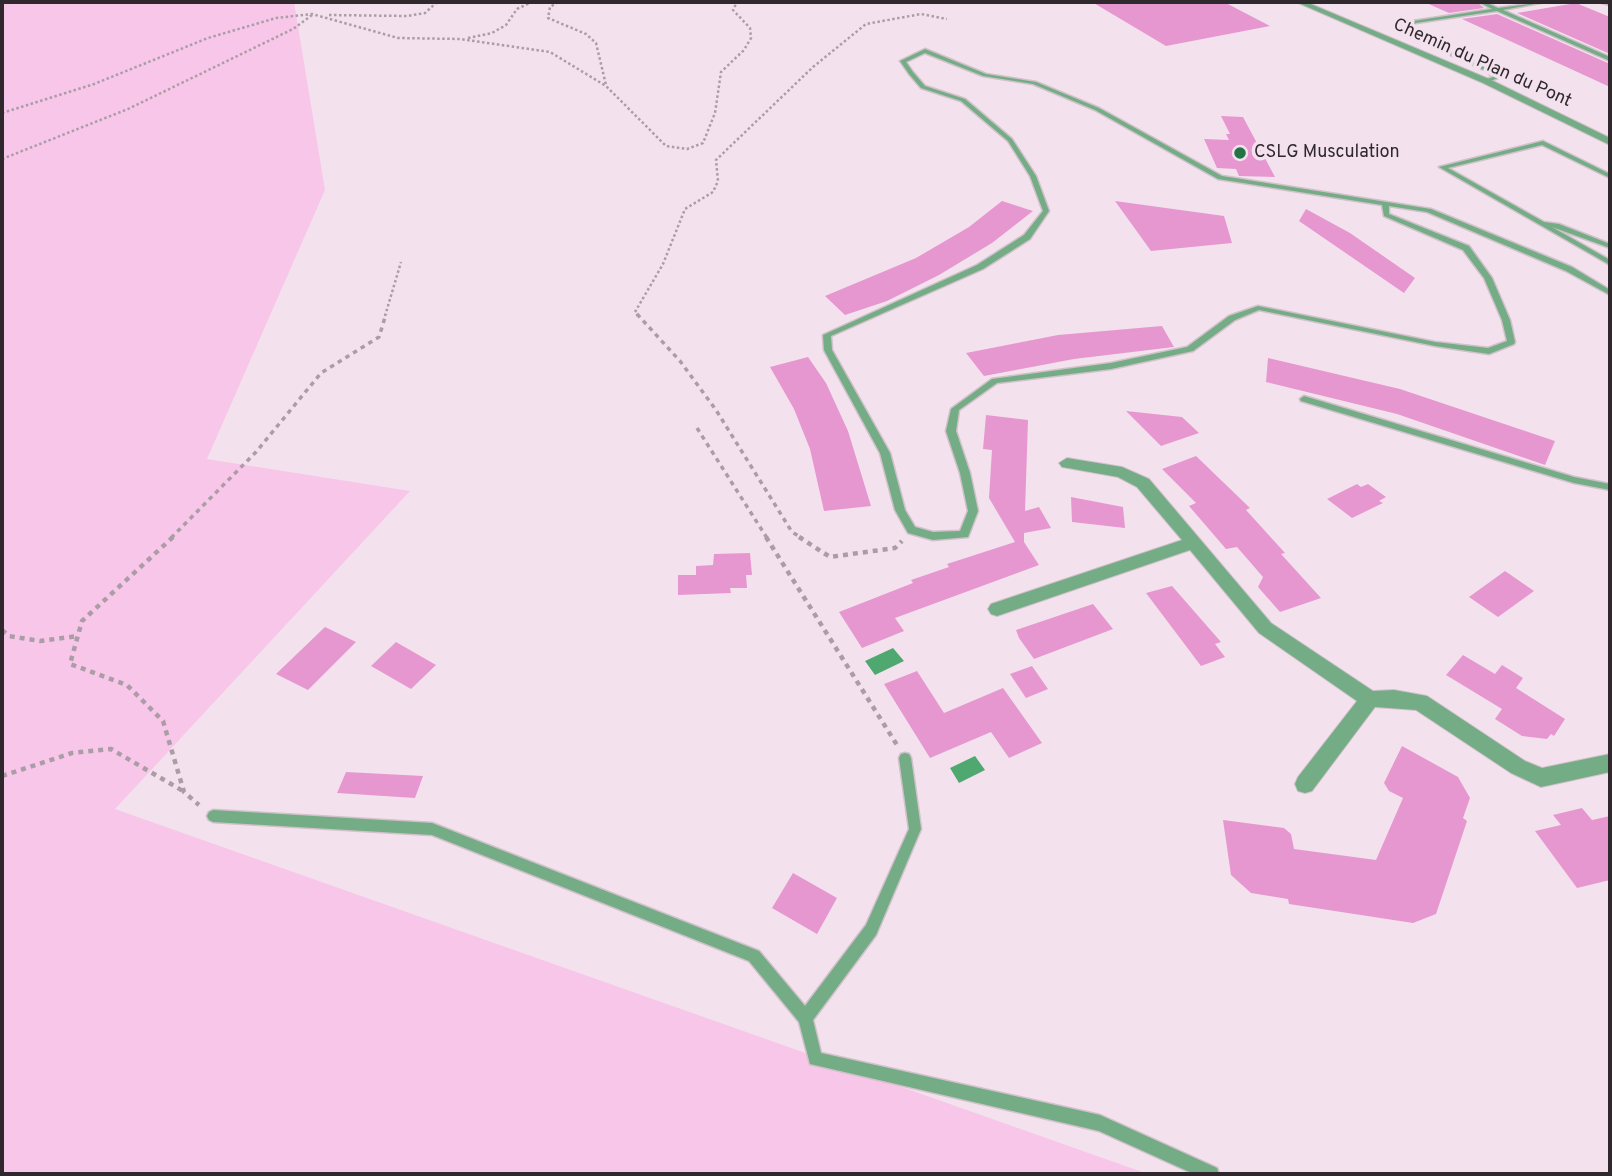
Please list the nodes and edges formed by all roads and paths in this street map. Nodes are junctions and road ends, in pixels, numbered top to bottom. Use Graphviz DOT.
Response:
graph roads {
  1 [pos="437,2"];
  2 [pos="532,2"];
  3 [pos="558,2"];
  4 [pos="737,2"];
  5 [pos="1300,2"];
  6 [pos="1481,2"];
  7 [pos="1543,2"];
  8 [pos="1604,2"];
  9 [pos="1610,4"];
  10 [pos="1498,9"];
  11 [pos="312,14"];
  12 [pos="324,15"];
  13 [pos="947,19"];
  14 [pos="460,39"];
  15 [pos="1610,59"];
  16 [pos="1486,80"];
  17 [pos="606,86"];
  18 [pos="2,113"];
  19 [pos="1610,142"];
  20 [pos="2,159"];
  21 [pos="1610,176"];
  22 [pos="1385,203"];
  23 [pos="1542,224"];
  24 [pos="1610,246"];
  25 [pos="401,262"];
  26 [pos="1610,263"];
  27 [pos="1610,293"];
  28 [pos="1304,398"];
  29 [pos="697,428"];
  30 [pos="1067,463"];
  31 [pos="1610,487"];
  32 [pos="912,530"];
  33 [pos="1193,543"];
  34 [pos="997,609"];
  35 [pos="2,630"];
  36 [pos="78,636"];
  37 [pos="1370,699"];
  38 [pos="905,758"];
  39 [pos="1610,763"];
  40 [pos="2,776"];
  41 [pos="1305,784"];
  42 [pos="184,792"];
  43 [pos="213,816"];
  44 [pos="805,1018"];
  45 [pos="1210,1174"];
  1 -- 12 [label="path"];
  2 -- 14 [label="path"];
  3 -- 17 [label="path"];
  4 -- 17 [label="path"];
  5 -- 16 [label="street, Chemin du Plan du Pont"];
  6 -- 10 [label="lane"];
  7 -- 10 [label="lane"];
  8 -- 9 [label="lane"];
  10 -- 15 [label="lane"];
  10 -- 16 [label="lane"];
  11 -- 12 [label="path"];
  11 -- 18 [label="path"];
  11 -- 20 [label="path"];
  12 -- 14 [label="path"];
  13 -- 32 [label="path"];
  14 -- 17 [label="path"];
  16 -- 19 [label="street, Chemin du Plan du Pont"];
  21 -- 23 [label="lane"];
  22 -- 27 [label="lane"];
  22 -- 32 [label="lane"];
  22 -- 32 [label="lane"];
  23 -- 24 [label="lane"];
  23 -- 26 [label="lane"];
  25 -- 36 [label="path"];
  28 -- 31 [label="lane"];
  29 -- 38 [label="path"];
  30 -- 33 [label="street"];
  33 -- 34 [label="street"];
  33 -- 37 [label="street"];
  35 -- 36 [label="path"];
  36 -- 42 [label="path"];
  37 -- 39 [label="street"];
  37 -- 41 [label="street"];
  38 -- 44 [label="lane"];
  40 -- 42 [label="path"];
  42 -- 43 [label="path"];
  43 -- 44 [label="lane"];
  44 -- 45 [label="lane"];
}
